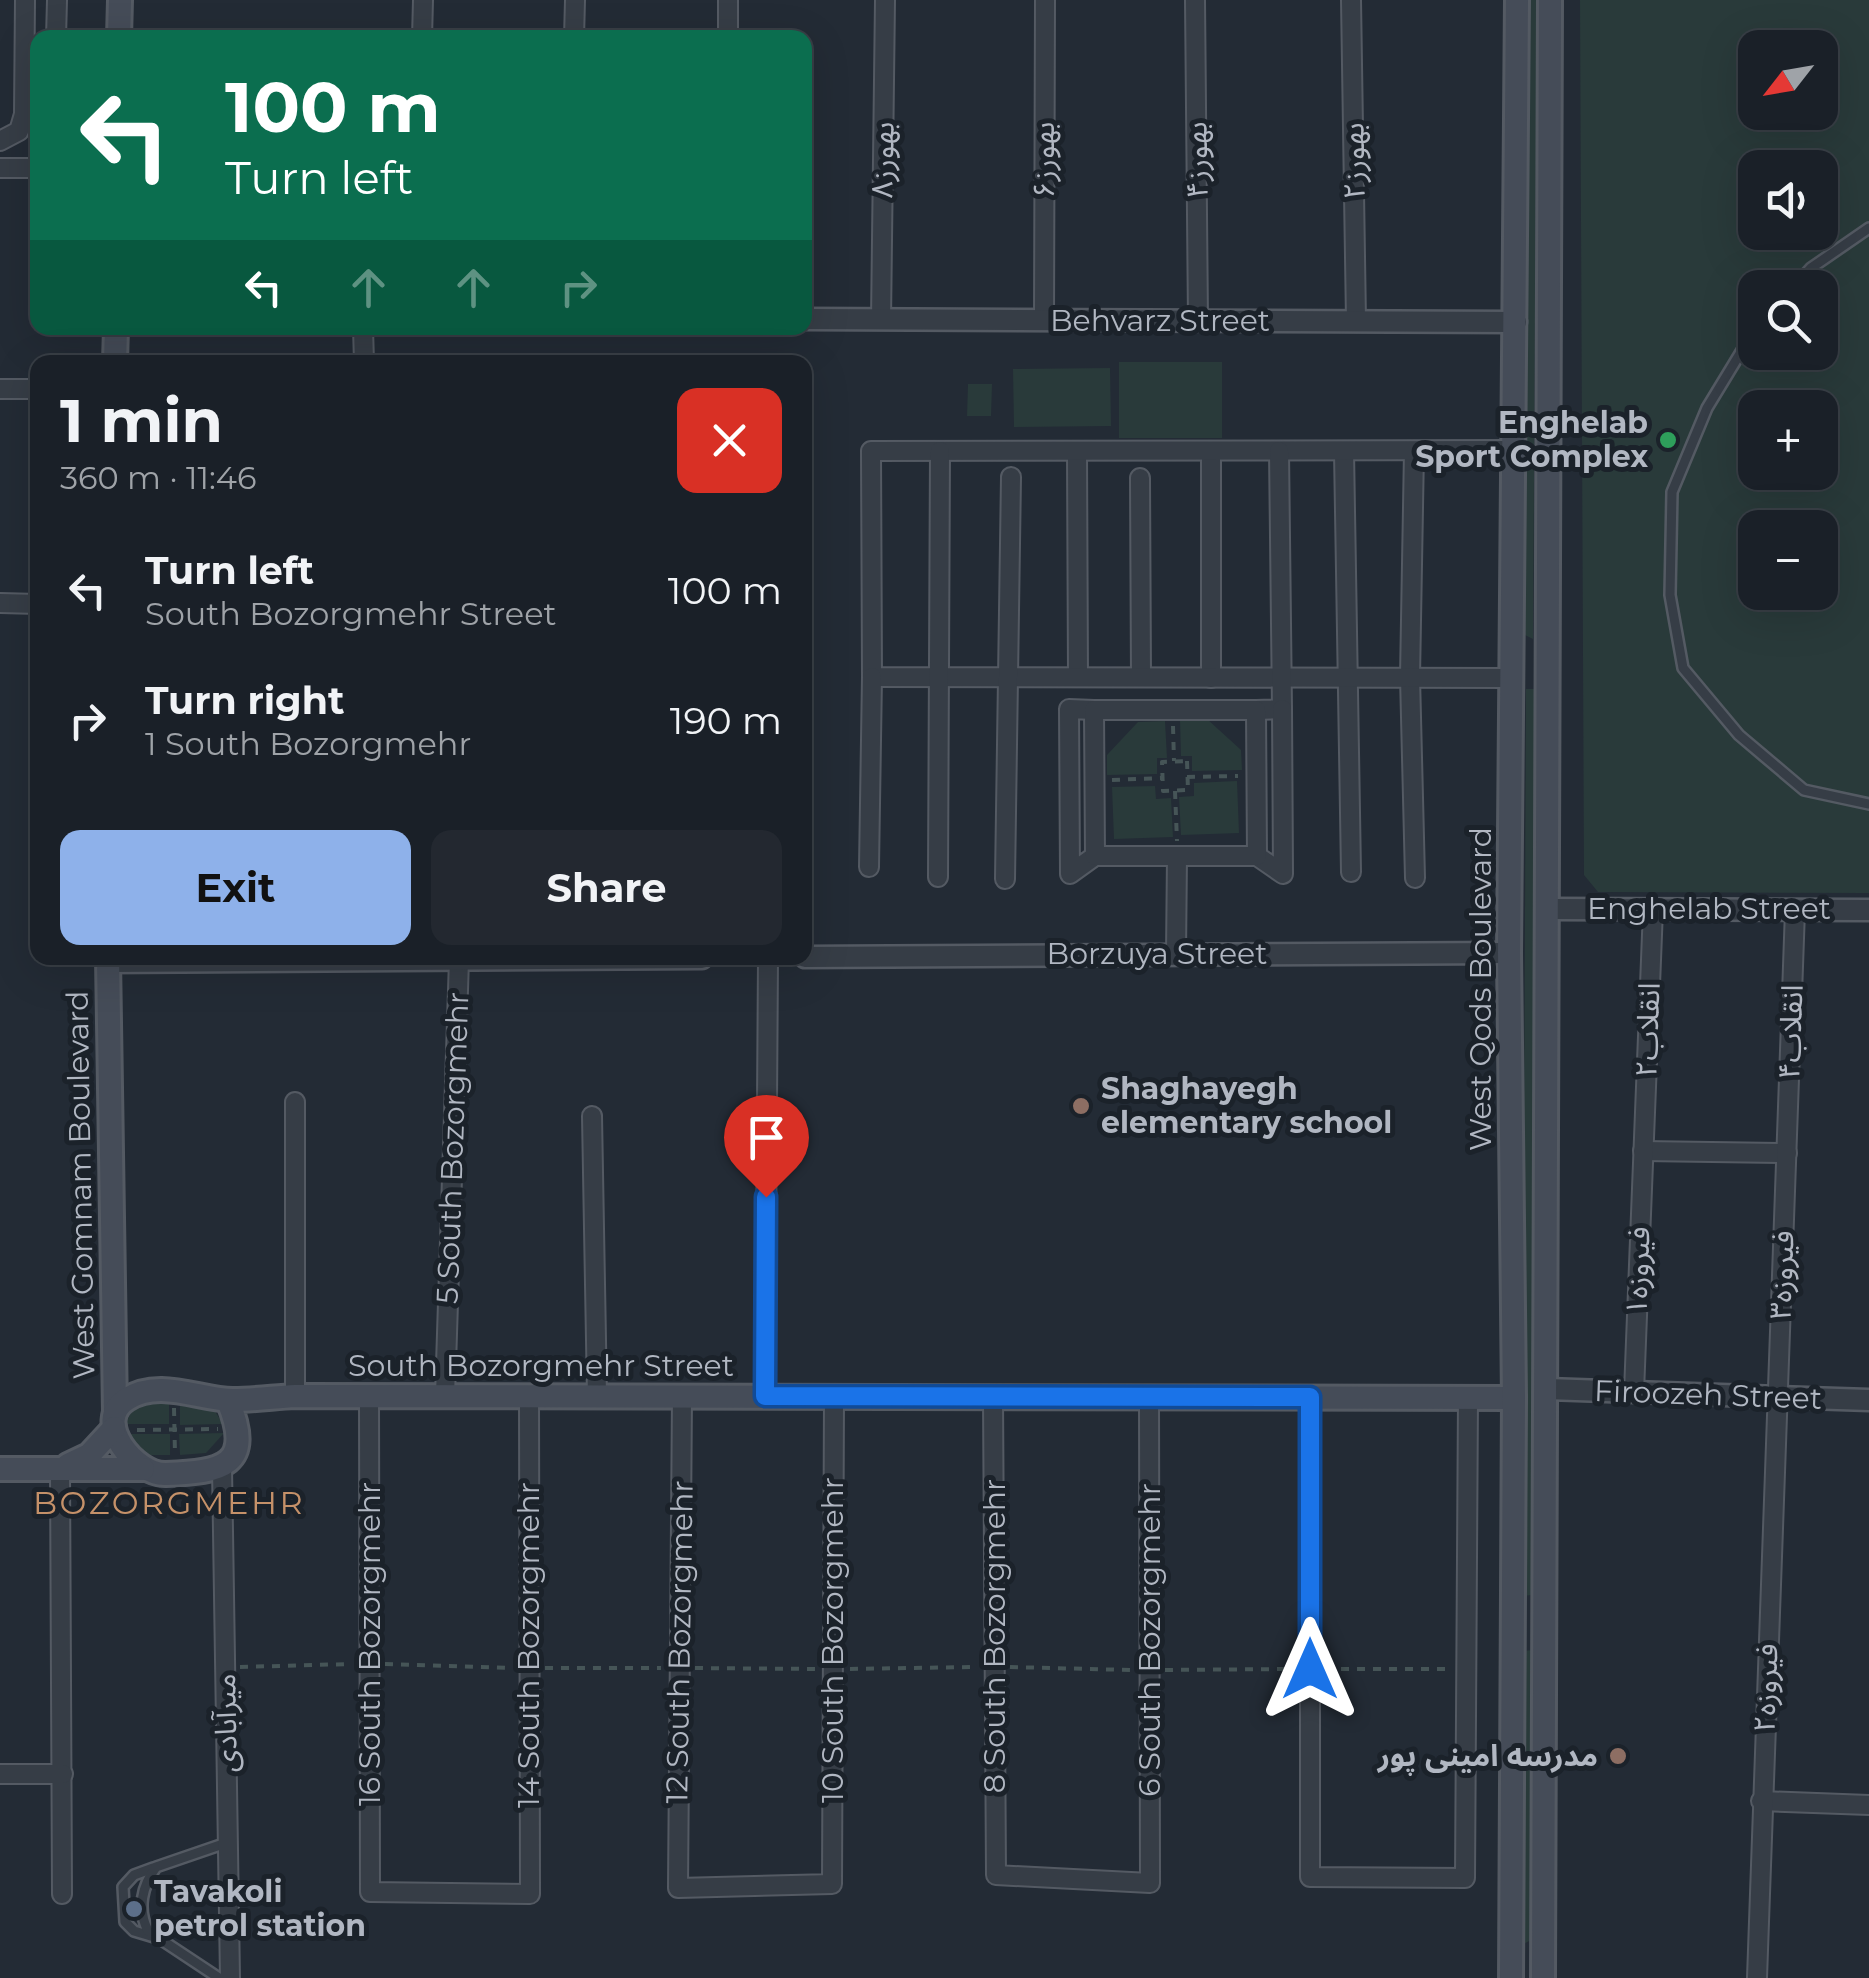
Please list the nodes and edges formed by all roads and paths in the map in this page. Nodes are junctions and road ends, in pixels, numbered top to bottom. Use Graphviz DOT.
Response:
graph roads {
  1 [pos="26,0"];
  2 [pos="57,0"];
  3 [pos="120,0"];
  4 [pos="423,0"];
  5 [pos="575,0"];
  6 [pos="728,0"];
  7 [pos="885,0"];
  8 [pos="1045,0"];
  9 [pos="1195,0"];
  10 [pos="1351,0"];
  11 [pos="1517,0"];
  12 [pos="1550,0"];
  13 [pos="56,30"];
  14 [pos="119,30"];
  15 [pos="422,30"];
  16 [pos="574,30"];
  17 [pos="728,30"];
  18 [pos="0,141"];
  19 [pos="0,168"];
  20 [pos="30,168"];
  21 [pos="1869,228"];
  22 [pos="1809,270"];
  23 [pos="812,320"];
  24 [pos="881,320"];
  25 [pos="1044,320"];
  26 [pos="1198,321"];
  27 [pos="1356,321"];
  28 [pos="1516,322"];
  29 [pos="1738,357"];
  30 [pos="0,389"];
  31 [pos="30,389"];
  32 [pos="940,450"];
  33 [pos="1211,450"];
  34 [pos="1515,450"];
  35 [pos="1077,451"];
  36 [pos="1279,451"];
  37 [pos="1344,451"];
  38 [pos="1414,451"];
  39 [pos="1011,477"];
  40 [pos="1140,478"];
  41 [pos="0,603"];
  42 [pos="30,604"];
  43 [pos="1548,660"];
  44 [pos="1512,670"];
  45 [pos="872,677"];
  46 [pos="939,677"];
  47 [pos="1008,677"];
  48 [pos="1078,677"];
  49 [pos="1410,677"];
  50 [pos="1140,678"];
  51 [pos="1211,678"];
  52 [pos="1282,678"];
  53 [pos="1347,678"];
  54 [pos="1094,710"];
  55 [pos="1173,710"];
  56 [pos="1256,710"];
  57 [pos="1282,710"];
  58 [pos="1174,761"];
  59 [pos="1256,775"];
  60 [pos="1188,777"];
  61 [pos="1162,778"];
  62 [pos="1094,780"];
  63 [pos="1175,790"];
  64 [pos="1869,804"];
  65 [pos="1095,856"];
  66 [pos="1178,856"];
  67 [pos="1257,856"];
  68 [pos="869,867"];
  69 [pos="1351,872"];
  70 [pos="938,877"];
  71 [pos="1414,878"];
  72 [pos="1005,879"];
  73 [pos="1549,909"];
  74 [pos="1653,909"];
  75 [pos="1795,910"];
  76 [pos="1869,910"];
  77 [pos="1509,952"];
  78 [pos="1176,954"];
  79 [pos="812,957"];
  80 [pos="108,965"];
  81 [pos="459,965"];
  82 [pos="768,965"];
  83 [pos="294,1102"];
  84 [pos="592,1116"];
  85 [pos="1643,1151"];
  86 [pos="1787,1154"];
  87 [pos="1546,1389"];
  88 [pos="174,1391"];
  89 [pos="1634,1392"];
  90 [pos="296,1396"];
  91 [pos="370,1396"];
  92 [pos="445,1396"];
  93 [pos="529,1396"];
  94 [pos="597,1396"];
  95 [pos="682,1396"];
  96 [pos="765,1396"];
  97 [pos="834,1397"];
  98 [pos="994,1397"];
  99 [pos="1150,1397"];
  100 [pos="1310,1397"];
  101 [pos="1468,1397"];
  102 [pos="1778,1397"];
  103 [pos="1514,1398"];
  104 [pos="228,1400"];
  105 [pos="1869,1400"];
  106 [pos="114,1423"];
  107 [pos="237,1428"];
  108 [pos="174,1430"];
  109 [pos="60,1468"];
  110 [pos="222,1468"];
  111 [pos="0,1469"];
  112 [pos="143,1469"];
  113 [pos="176,1474"];
  114 [pos="1512,1624"];
  115 [pos="1545,1625"];
  116 [pos="0,1774"];
  117 [pos="63,1774"];
  118 [pos="1761,1801"];
  119 [pos="1869,1805"];
  120 [pos="228,1842"];
  121 [pos="156,1867"];
  122 [pos="1150,1883"];
  123 [pos="832,1884"];
  124 [pos="62,1894"];
  125 [pos="530,1894"];
  126 [pos="160,1939"];
  127 [pos="218,1978"];
  128 [pos="230,1978"];
  129 [pos="1511,1978"];
  130 [pos="1543,1978"];
  131 [pos="1757,1978"];
  1 -- 18 [label="street"];
  2 -- 13 [label="street"];
  3 -- 14 [label="main road"];
  4 -- 15 [label="street"];
  5 -- 16 [label="street"];
  6 -- 17 [label="street"];
  7 -- 24 [label="street, بهورز۸"];
  8 -- 25 [label="street, بهورز۶"];
  9 -- 26 [label="street, بهورز۴"];
  10 -- 27 [label="street, بهورز۲"];
  11 -- 28 [label="main road, West Qods Boulevard"];
  12 -- 43 [label="main road"];
  19 -- 20 [label="street"];
  21 -- 22 [label="lane"];
  23 -- 24 [label="street, Behvarz Street"];
  24 -- 25 [label="street, Behvarz Street"];
  25 -- 26 [label="street, Behvarz Street"];
  26 -- 27 [label="street, Behvarz Street"];
  27 -- 28 [label="street, Behvarz Street"];
  28 -- 34 [label="main road, West Qods Boulevard"];
  29 -- 64 [label="lane"];
  30 -- 31 [label="street"];
  32 -- 35 [label="street"];
  32 -- 45 [label="street"];
  32 -- 46 [label="street"];
  33 -- 35 [label="street"];
  33 -- 36 [label="street"];
  33 -- 51 [label="street"];
  34 -- 38 [label="street"];
  34 -- 44 [label="main road, West Qods Boulevard"];
  35 -- 48 [label="street"];
  36 -- 37 [label="street"];
  36 -- 52 [label="street"];
  37 -- 38 [label="street"];
  37 -- 53 [label="street"];
  38 -- 49 [label="street"];
  39 -- 47 [label="street"];
  40 -- 50 [label="street"];
  41 -- 42 [label="street"];
  43 -- 44 [label="main road"];
  43 -- 73 [label="main road"];
  44 -- 49 [label="street"];
  44 -- 77 [label="main road, West Qods Boulevard"];
  45 -- 46 [label="street"];
  45 -- 68 [label="street"];
  46 -- 47 [label="street"];
  46 -- 70 [label="street"];
  47 -- 48 [label="street"];
  47 -- 72 [label="street"];
  48 -- 50 [label="street"];
  49 -- 53 [label="street"];
  49 -- 71 [label="street"];
  50 -- 51 [label="street"];
  51 -- 52 [label="street"];
  52 -- 53 [label="street"];
  52 -- 57 [label="street"];
  53 -- 69 [label="street"];
  54 -- 55 [label="street"];
  54 -- 62 [label="street"];
  54 -- 65 [label="street"];
  55 -- 56 [label="street"];
  55 -- 58 [label="path"];
  56 -- 57 [label="street"];
  56 -- 59 [label="street"];
  57 -- 67 [label="street"];
  58 -- 60 [label="path"];
  58 -- 61 [label="path"];
  59 -- 60 [label="path"];
  59 -- 67 [label="street"];
  60 -- 63 [label="path"];
  61 -- 62 [label="path"];
  61 -- 63 [label="path"];
  62 -- 65 [label="street"];
  63 -- 66 [label="path"];
  65 -- 66 [label="street"];
  66 -- 67 [label="street"];
  66 -- 78 [label="street"];
  73 -- 74 [label="street, Enghelab Street"];
  73 -- 87 [label="main road"];
  74 -- 75 [label="street, Enghelab Street"];
  74 -- 85 [label="street, انقلاب۲"];
  75 -- 76 [label="street, Enghelab Street"];
  75 -- 86 [label="street, انقلاب۴"];
  77 -- 78 [label="street, Borzuya Street"];
  77 -- 103 [label="main road, West Qods Boulevard"];
  78 -- 79 [label="street, Borzuya Street"];
  80 -- 106 [label="main road, West Gomnam Boulevard"];
  81 -- 92 [label="street, 5 South Bozorgmehr"];
  82 -- 96 [label="street"];
  83 -- 90 [label="street"];
  84 -- 94 [label="street"];
  85 -- 86 [label="street"];
  85 -- 89 [label="street, فیروزه۱"];
  86 -- 102 [label="street, فیروزه۳"];
  87 -- 89 [label="street, Firoozeh Street"];
  87 -- 115 [label="main road"];
  88 -- 104 [label="main road, South Bozorgmehr Street"];
  88 -- 106 [label="main road, South Bozorgmehr Street"];
  88 -- 108 [label="path"];
  89 -- 102 [label="street, Firoozeh Street"];
  90 -- 91 [label="main road, South Bozorgmehr Street"];
  90 -- 104 [label="main road, South Bozorgmehr Street"];
  91 -- 92 [label="main road, South Bozorgmehr Street"];
  91 -- 125 [label="street, 16 South Bozorgmehr"];
  92 -- 93 [label="main road, South Bozorgmehr Street"];
  93 -- 94 [label="main road, South Bozorgmehr Street"];
  93 -- 125 [label="street, 14 South Bozorgmehr"];
  94 -- 95 [label="main road, South Bozorgmehr Street"];
  95 -- 96 [label="main road, South Bozorgmehr Street"];
  95 -- 123 [label="street, 12 South Bozorgmehr"];
  96 -- 97 [label="main road, South Bozorgmehr Street"];
  97 -- 98 [label="main road, South Bozorgmehr Street"];
  97 -- 123 [label="street, 10 South Bozorgmehr"];
  98 -- 99 [label="main road, South Bozorgmehr Street"];
  98 -- 122 [label="street, 8 South Bozorgmehr"];
  99 -- 100 [label="main road, South Bozorgmehr Street"];
  99 -- 122 [label="street, 6 South Bozorgmehr"];
  100 -- 101 [label="main road, South Bozorgmehr Street"];
  100 -- 101 [label="street"];
  101 -- 103 [label="main road, South Bozorgmehr Street"];
  102 -- 105 [label="street, Firoozeh Street"];
  102 -- 118 [label="street, فیروزه۲"];
  103 -- 114 [label="main road, West Qods Boulevard"];
  104 -- 107 [label="main road"];
  106 -- 108 [label="path"];
  106 -- 109 [label="main road, South Bozorgmehr Street"];
  106 -- 112 [label="main road"];
  107 -- 108 [label="path"];
  107 -- 110 [label="main road"];
  108 -- 113 [label="path"];
  109 -- 111 [label="main road"];
  109 -- 112 [label="main road"];
  109 -- 117 [label="street"];
  110 -- 113 [label="main road"];
  110 -- 120 [label="street, میرآبادی"];
  112 -- 113 [label="main road"];
  114 -- 115 [label="main road"];
  114 -- 129 [label="main road, West Qods Boulevard"];
  115 -- 130 [label="main road"];
  116 -- 117 [label="street"];
  117 -- 124 [label="street"];
  118 -- 119 [label="street"];
  118 -- 131 [label="street, فیروزه۲"];
  120 -- 121 [label="lane"];
  120 -- 128 [label="street, میرآبادی"];
  121 -- 126 [label="lane"];
  121 -- 126 [label="lane"];
  126 -- 127 [label="lane"];
}
